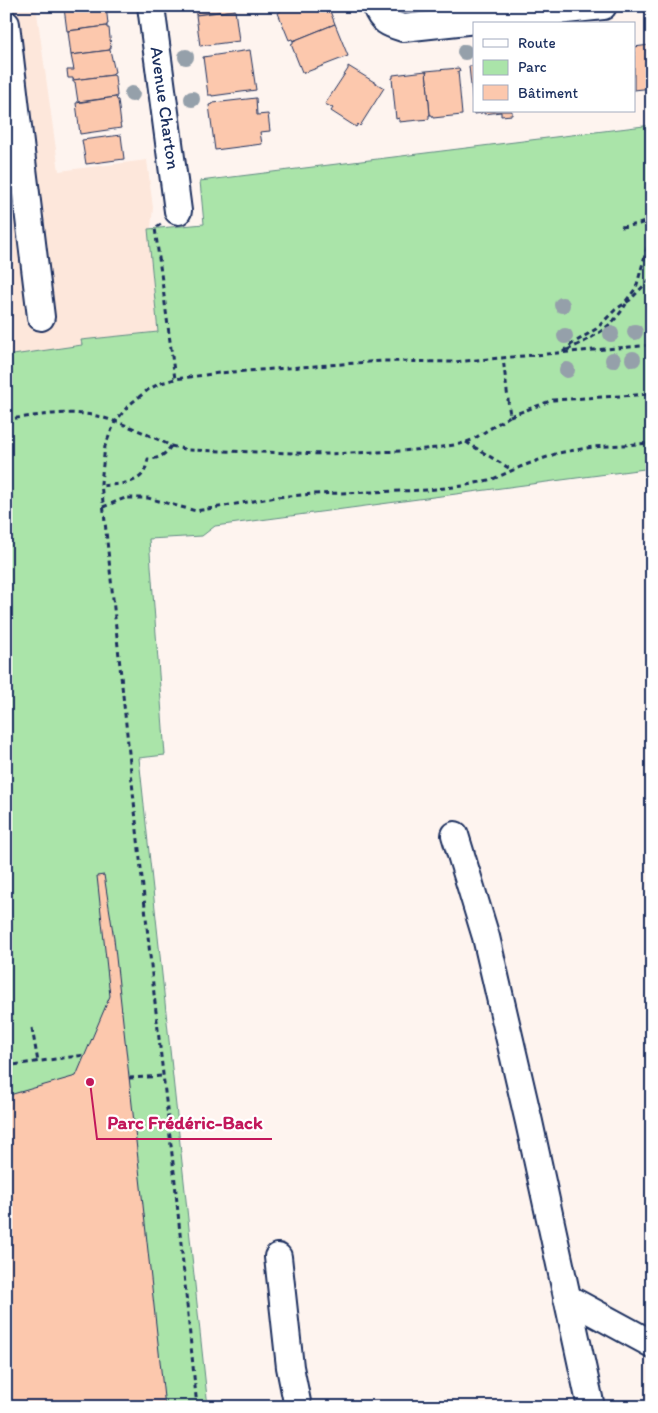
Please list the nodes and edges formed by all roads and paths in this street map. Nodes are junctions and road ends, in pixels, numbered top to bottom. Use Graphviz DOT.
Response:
graph roads {
  1 [pos="151,6"];
  2 [pos="604,6"];
  3 [pos="382,15"];
  4 [pos="6,24"];
  5 [pos="14,153"];
  6 [pos="178,210"];
  7 [pos="652,219"];
  8 [pos="621,227"];
  9 [pos="155,228"];
  10 [pos="652,230"];
  11 [pos="652,277"];
  12 [pos="624,304"];
  13 [pos="41,317"];
  14 [pos="652,345"];
  15 [pos="562,352"];
  16 [pos="503,358"];
  17 [pos="175,379"];
  18 [pos="652,394"];
  19 [pos="510,416"];
  20 [pos="6,420"];
  21 [pos="115,422"];
  22 [pos="466,442"];
  23 [pos="652,443"];
  24 [pos="171,446"];
  25 [pos="512,470"];
  26 [pos="101,486"];
  27 [pos="103,507"];
  28 [pos="455,835"];
  29 [pos="32,1028"];
  30 [pos="85,1055"];
  31 [pos="38,1062"];
  32 [pos="6,1066"];
  33 [pos="163,1076"];
  34 [pos="129,1078"];
  35 [pos="278,1257"];
  36 [pos="567,1298"];
  37 [pos="652,1344"];
  38 [pos="197,1407"];
  39 [pos="298,1407"];
  40 [pos="590,1407"];
  1 -- 6 [label="street, Avenue Charton"];
  2 -- 3 [label="street"];
  4 -- 5 [label="street"];
  5 -- 13 [label="street"];
  7 -- 8 [label="path"];
  9 -- 17 [label="path"];
  10 -- 12 [label="path"];
  11 -- 12 [label="path"];
  12 -- 15 [label="path"];
  12 -- 15 [label="path"];
  14 -- 15 [label="path"];
  15 -- 16 [label="path"];
  16 -- 17 [label="path"];
  16 -- 19 [label="path"];
  17 -- 21 [label="path"];
  18 -- 19 [label="path"];
  19 -- 22 [label="path"];
  20 -- 21 [label="path"];
  21 -- 24 [label="path"];
  21 -- 26 [label="path"];
  22 -- 24 [label="path"];
  22 -- 25 [label="path"];
  23 -- 25 [label="path"];
  24 -- 26 [label="path"];
  25 -- 27 [label="path"];
  26 -- 27 [label="path"];
  27 -- 33 [label="path"];
  28 -- 36 [label="street"];
  29 -- 31 [label="path"];
  30 -- 31 [label="path"];
  31 -- 32 [label="path"];
  33 -- 34 [label="path"];
  33 -- 38 [label="path"];
  35 -- 39 [label="street"];
  36 -- 37 [label="street"];
  36 -- 40 [label="street"];
}
